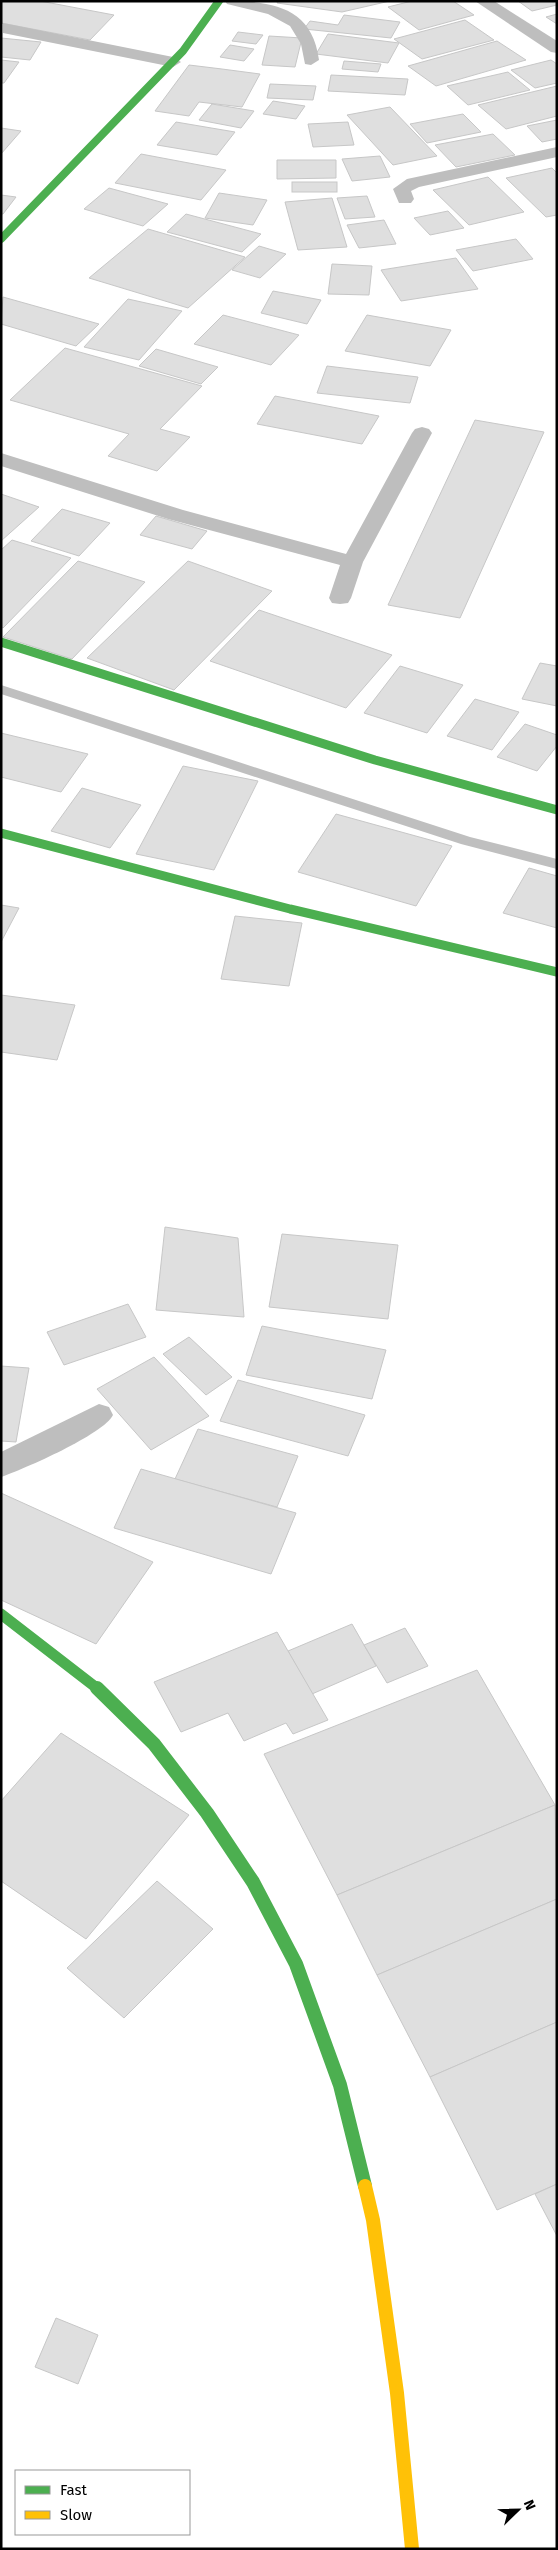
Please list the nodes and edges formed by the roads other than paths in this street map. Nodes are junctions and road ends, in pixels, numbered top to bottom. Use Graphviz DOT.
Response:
graph roads {
  1 [pos="219,1"];
  2 [pos="233,1"];
  3 [pos="483,1"];
  4 [pos="3,28"];
  5 [pos="557,48"];
  6 [pos="311,60"];
  7 [pos="173,62"];
  8 [pos="557,152"];
  9 [pos="405,199"];
  10 [pos="1,239"];
  11 [pos="422,433"];
  12 [pos="1,458"];
  13 [pos="352,562"];
  14 [pos="340,598"];
  15 [pos="1,642"];
  16 [pos="557,810"];
  17 [pos="1,833"];
  18 [pos="557,972"];
  19 [pos="99,1415"];
  20 [pos="1,1465"];
  21 [pos="1,1614"];
  22 [pos="412,2549"];
  1 -- 7 [label="street"];
  2 -- 6 [label="street"];
  3 -- 5 [label="street"];
  4 -- 7 [label="street"];
  7 -- 10 [label="street"];
  8 -- 9 [label="street"];
  11 -- 13 [label="street"];
  12 -- 13 [label="street"];
  13 -- 14 [label="street"];
  15 -- 16 [label="street"];
  17 -- 18 [label="street"];
  19 -- 20 [label="street"];
  21 -- 22 [label="street"];
}
